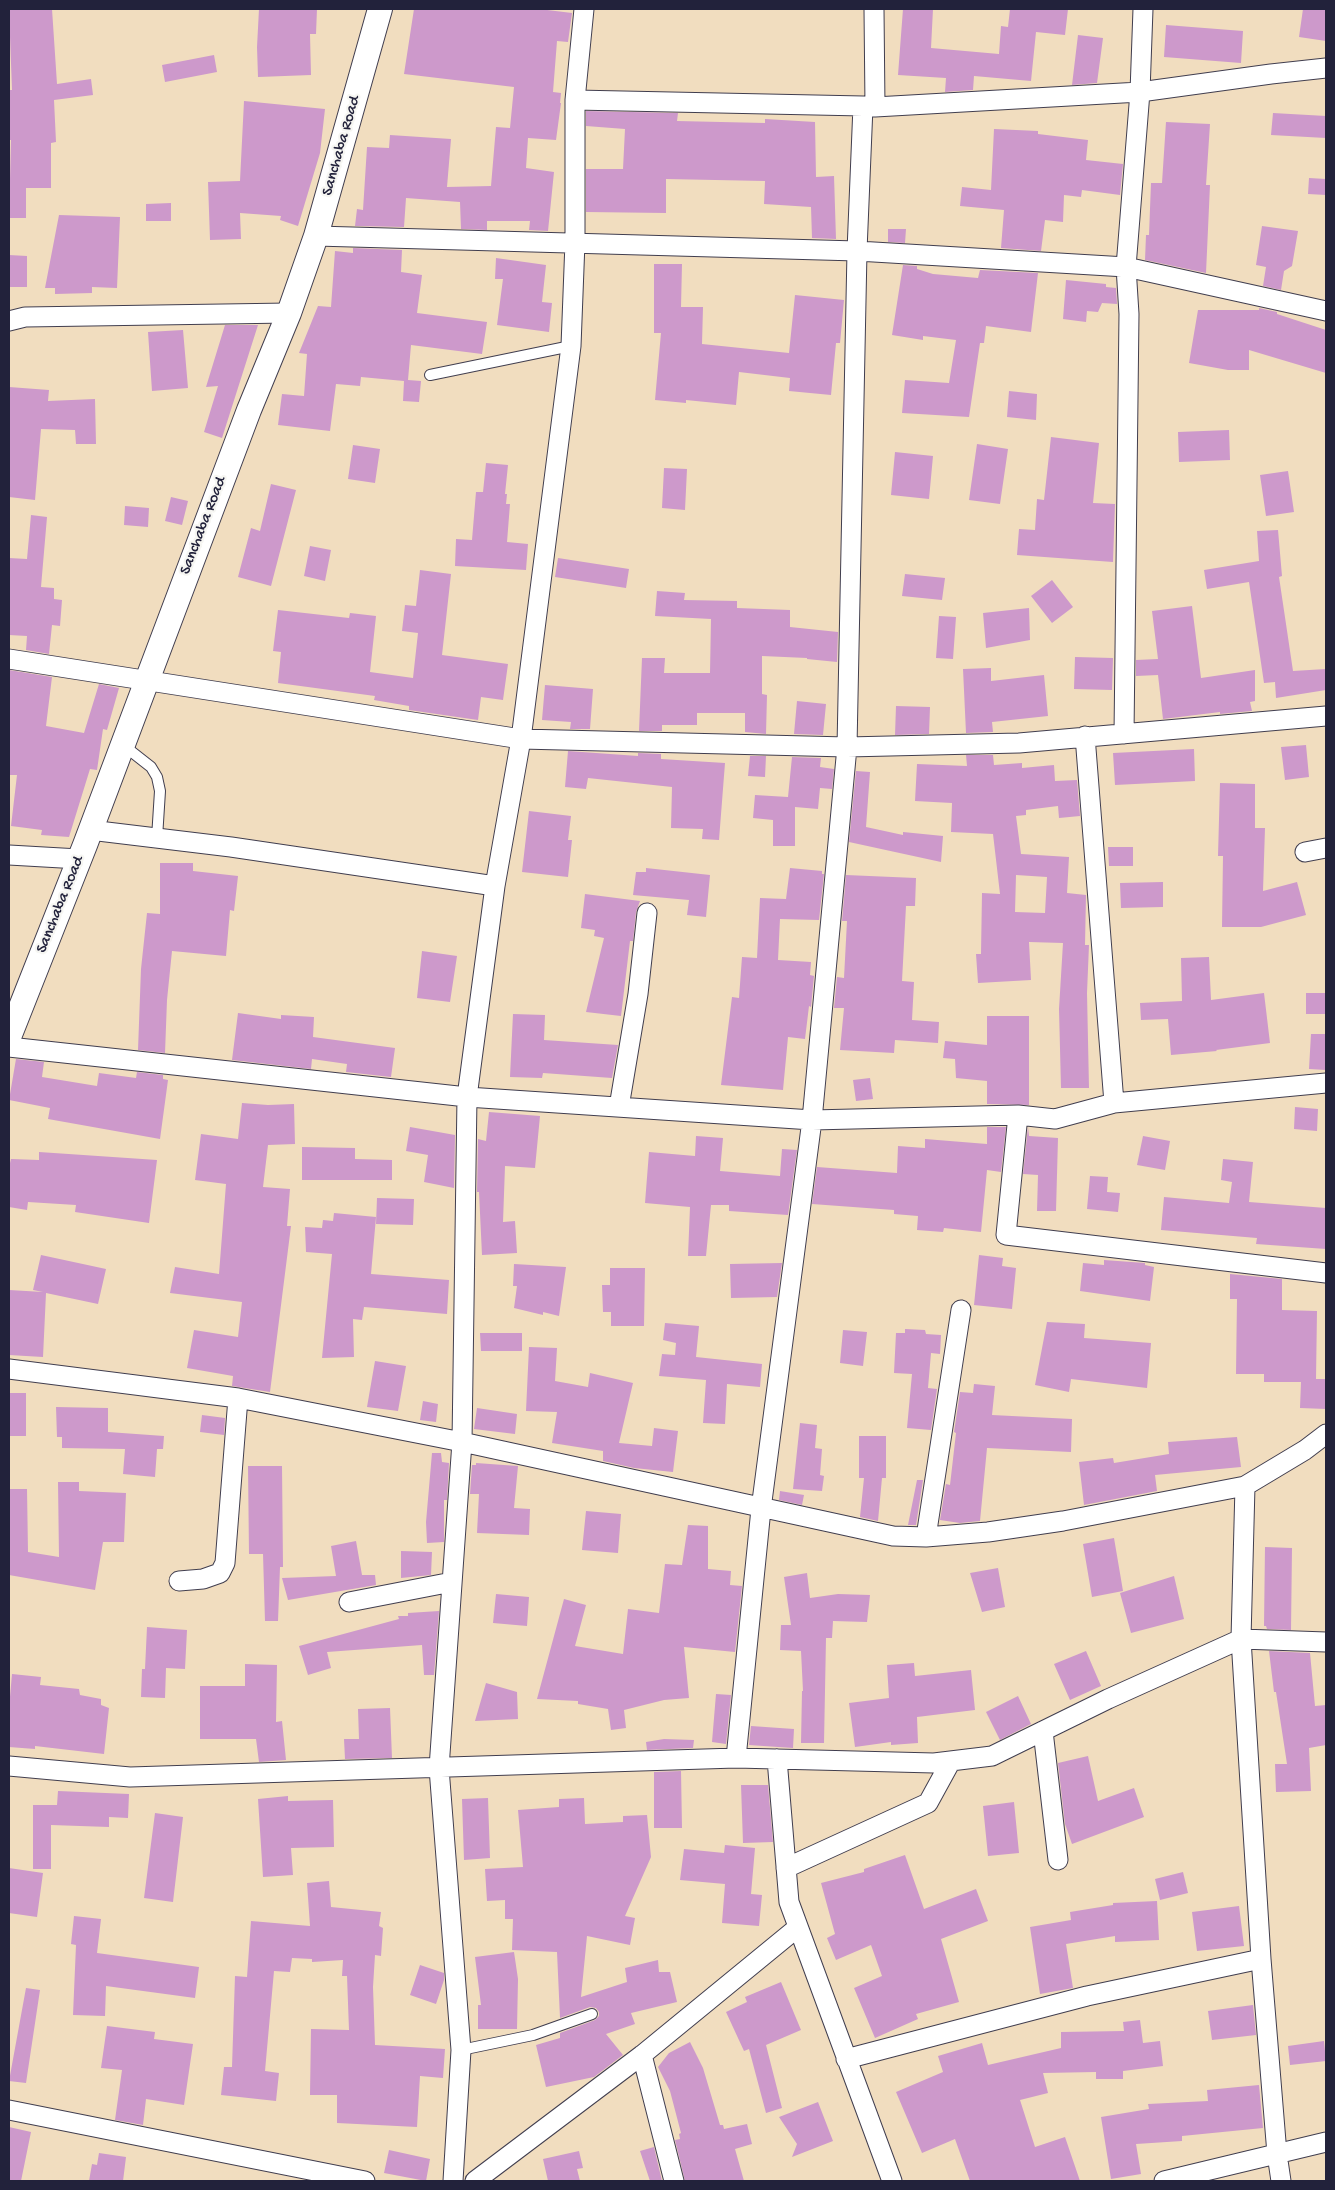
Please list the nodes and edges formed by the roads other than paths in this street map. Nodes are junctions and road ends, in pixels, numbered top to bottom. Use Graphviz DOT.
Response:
graph roads {
  1 [pos="380,9"];
  2 [pos="584,9"];
  3 [pos="874,9"];
  4 [pos="1143,9"];
  5 [pos="1326,68"];
  6 [pos="1140,92"];
  7 [pos="575,100"];
  8 [pos="869,106"];
  9 [pos="316,236"];
  10 [pos="575,242"];
  11 [pos="857,251"];
  12 [pos="1126,267"];
  13 [pos="1326,311"];
  14 [pos="289,313"];
  15 [pos="9,321"];
  16 [pos="571,346"];
  17 [pos="430,375"];
  18 [pos="9,658"];
  19 [pos="145,681"];
  20 [pos="1326,716"];
  21 [pos="1124,734"];
  22 [pos="1085,736"];
  23 [pos="522,739"];
  24 [pos="122,744"];
  25 [pos="847,747"];
  26 [pos="90,830"];
  27 [pos="157,838"];
  28 [pos="1326,848"];
  29 [pos="1305,852"];
  30 [pos="9,855"];
  31 [pos="79,859"];
  32 [pos="495,886"];
  33 [pos="647,913"];
  34 [pos="9,1037"];
  35 [pos="9,1047"];
  36 [pos="1326,1083"];
  37 [pos="467,1097"];
  38 [pos="1114,1103"];
  39 [pos="619,1107"];
  40 [pos="1018,1115"];
  41 [pos="812,1120"];
  42 [pos="1326,1273"];
  43 [pos="961,1310"];
  44 [pos="9,1370"];
  45 [pos="238,1398"];
  46 [pos="1326,1434"];
  47 [pos="462,1442"];
  48 [pos="1245,1486"];
  49 [pos="761,1509"];
  50 [pos="926,1537"];
  51 [pos="179,1580"];
  52 [pos="452,1582"];
  53 [pos="349,1602"];
  54 [pos="1241,1639"];
  55 [pos="1326,1642"];
  56 [pos="1043,1731"];
  57 [pos="736,1758"];
  58 [pos="777,1759"];
  59 [pos="950,1761"];
  60 [pos="9,1766"];
  61 [pos="439,1768"];
  62 [pos="1058,1860"];
  63 [pos="786,1868"];
  64 [pos="797,1928"];
  65 [pos="1261,1959"];
  66 [pos="592,2014"];
  67 [pos="461,2050"];
  68 [pos="642,2055"];
  69 [pos="846,2059"];
  70 [pos="9,2110"];
  71 [pos="1326,2142"];
  72 [pos="1277,2154"];
  73 [pos="366,2181"];
  74 [pos="453,2181"];
  75 [pos="475,2181"];
  76 [pos="674,2181"];
  77 [pos="892,2181"];
  78 [pos="1164,2181"];
  79 [pos="1281,2181"];
  1 -- 9 [label="street, Sanchaba Road"];
  2 -- 7 [label="street"];
  3 -- 8 [label="street"];
  4 -- 6 [label="street"];
  5 -- 6 [label="street"];
  6 -- 8 [label="street"];
  6 -- 12 [label="street"];
  7 -- 8 [label="street"];
  7 -- 10 [label="street"];
  8 -- 11 [label="street"];
  9 -- 10 [label="street"];
  9 -- 14 [label="street, Sanchaba Road"];
  10 -- 11 [label="street"];
  10 -- 16 [label="street"];
  11 -- 12 [label="street"];
  11 -- 25 [label="street"];
  12 -- 13 [label="street"];
  12 -- 21 [label="street"];
  14 -- 15 [label="street"];
  14 -- 19 [label="street, Sanchaba Road"];
  16 -- 17 [label="lane"];
  16 -- 23 [label="street"];
  18 -- 19 [label="street"];
  19 -- 23 [label="street"];
  19 -- 24 [label="street, Sanchaba Road"];
  20 -- 21 [label="street"];
  21 -- 22 [label="street"];
  22 -- 25 [label="street"];
  22 -- 38 [label="street"];
  23 -- 25 [label="street"];
  23 -- 32 [label="street"];
  24 -- 26 [label="street, Sanchaba Road"];
  24 -- 27 [label="lane"];
  25 -- 41 [label="street"];
  26 -- 27 [label="street"];
  26 -- 31 [label="street, Sanchaba Road"];
  27 -- 32 [label="street"];
  28 -- 29 [label="street"];
  30 -- 31 [label="street"];
  31 -- 34 [label="street, Sanchaba Road"];
  32 -- 37 [label="street"];
  33 -- 39 [label="street"];
  35 -- 37 [label="street"];
  36 -- 38 [label="street"];
  37 -- 39 [label="street"];
  37 -- 47 [label="street"];
  38 -- 40 [label="street"];
  39 -- 41 [label="street"];
  40 -- 41 [label="street"];
  40 -- 42 [label="street"];
  41 -- 49 [label="street"];
  43 -- 50 [label="street"];
  44 -- 45 [label="street"];
  45 -- 47 [label="street"];
  45 -- 51 [label="street"];
  46 -- 48 [label="street"];
  47 -- 49 [label="street"];
  47 -- 52 [label="street"];
  48 -- 50 [label="street"];
  48 -- 54 [label="street"];
  49 -- 50 [label="street"];
  49 -- 57 [label="street"];
  52 -- 53 [label="street"];
  52 -- 61 [label="street"];
  54 -- 55 [label="street"];
  54 -- 56 [label="street"];
  54 -- 65 [label="street"];
  56 -- 59 [label="street"];
  56 -- 62 [label="street"];
  57 -- 58 [label="street"];
  57 -- 61 [label="street"];
  58 -- 59 [label="street"];
  58 -- 63 [label="street"];
  59 -- 63 [label="street"];
  60 -- 61 [label="street"];
  61 -- 67 [label="street"];
  63 -- 64 [label="street"];
  64 -- 68 [label="street"];
  64 -- 69 [label="street"];
  65 -- 69 [label="street"];
  65 -- 72 [label="street"];
  66 -- 67 [label="lane"];
  67 -- 74 [label="street"];
  68 -- 75 [label="street"];
  68 -- 76 [label="street"];
  69 -- 77 [label="street"];
  70 -- 73 [label="street"];
  71 -- 72 [label="street"];
  72 -- 78 [label="street"];
  72 -- 79 [label="street"];
}
